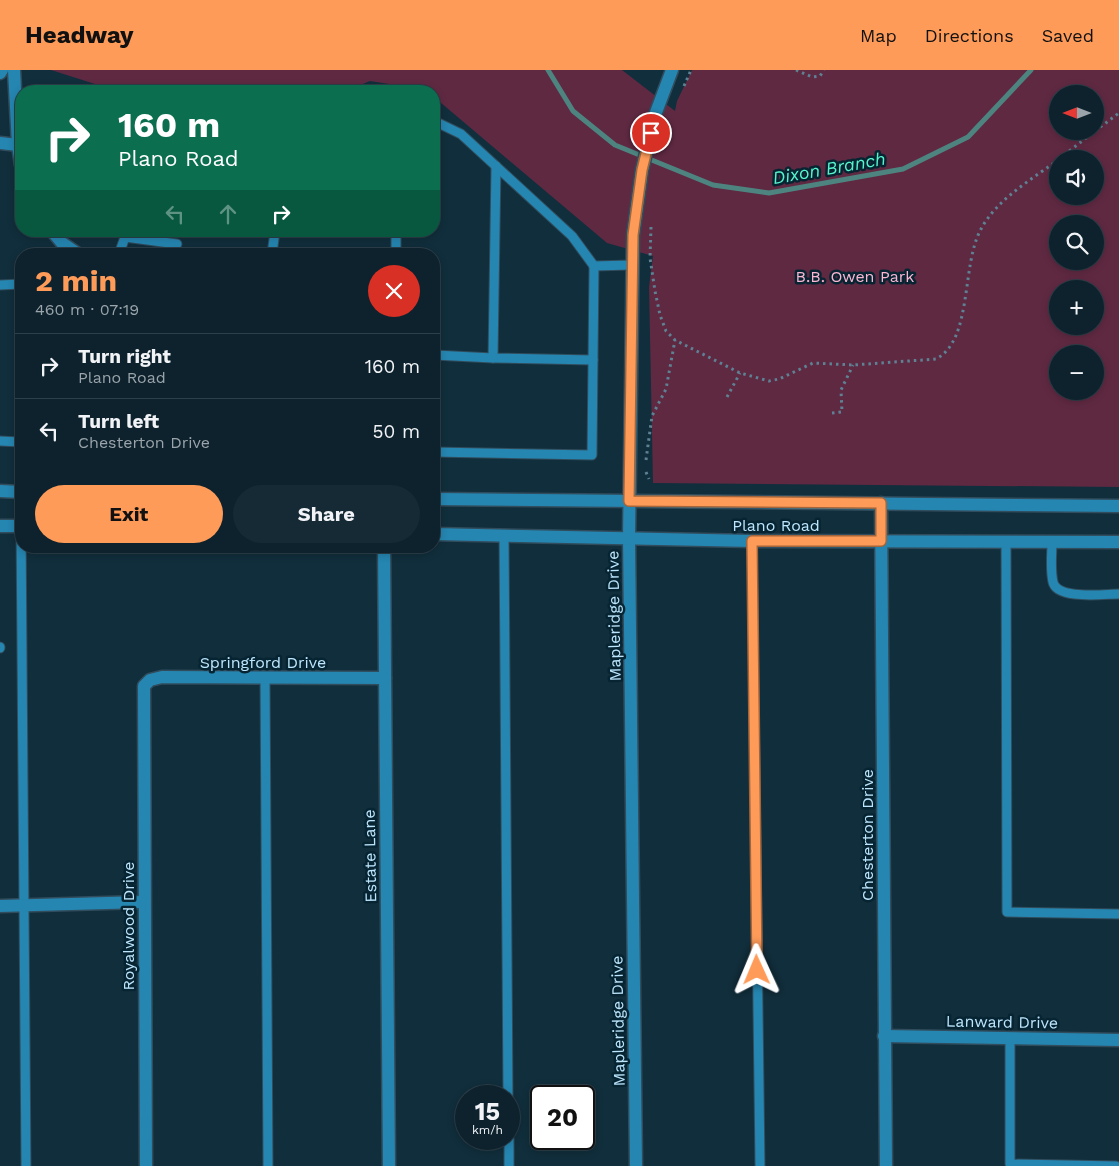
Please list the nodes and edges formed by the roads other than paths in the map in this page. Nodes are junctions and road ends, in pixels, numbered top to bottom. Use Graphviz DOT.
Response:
graph roads {
  1 [pos="14,70"];
  2 [pos="672,70"];
  3 [pos="15,85"];
  4 [pos="440,123"];
  5 [pos="0,143"];
  6 [pos="15,144"];
  7 [pos="496,166"];
  8 [pos="57,237"];
  9 [pos="140,237"];
  10 [pos="177,244"];
  11 [pos="69,248"];
  12 [pos="632,265"];
  13 [pos="594,266"];
  14 [pos="15,284"];
  15 [pos="0,285"];
  16 [pos="440,355"];
  17 [pos="493,358"];
  18 [pos="593,360"];
  19 [pos="0,441"];
  20 [pos="15,442"];
  21 [pos="440,452"];
  22 [pos="0,491"];
  23 [pos="15,492"];
  24 [pos="440,499"];
  25 [pos="629,501"];
  26 [pos="881,503"];
  27 [pos="1119,506"];
  28 [pos="0,526"];
  29 [pos="15,526"];
  30 [pos="440,534"];
  31 [pos="504,536"];
  32 [pos="629,538"];
  33 [pos="752,541"];
  34 [pos="881,541"];
  35 [pos="1006,542"];
  36 [pos="1052,542"];
  37 [pos="1119,542"];
  38 [pos="21,553"];
  39 [pos="384,553"];
  40 [pos="1119,594"];
  41 [pos="265,678"];
  42 [pos="384,678"];
  43 [pos="144,686"];
  44 [pos="143,902"];
  45 [pos="0,906"];
  46 [pos="23,906"];
  47 [pos="1119,914"];
  48 [pos="884,1036"];
  49 [pos="1010,1039"];
  50 [pos="1119,1040"];
  51 [pos="508,1085"];
  52 [pos="509,1150"];
  53 [pos="1010,1165"];
  54 [pos="26,1166"];
  55 [pos="146,1166"];
  56 [pos="268,1166"];
  57 [pos="390,1166"];
  58 [pos="509,1166"];
  59 [pos="636,1166"];
  60 [pos="760,1166"];
  61 [pos="886,1166"];
  62 [pos="1116,1166"];
  1 -- 3 [label="street"];
  2 -- 12 [label="street, Mapleridge Drive"];
  4 -- 7 [label="lane"];
  5 -- 6 [label="street"];
  7 -- 13 [label="lane"];
  7 -- 17 [label="lane"];
  8 -- 11 [label="street"];
  9 -- 10 [label="lane"];
  12 -- 13 [label="lane"];
  12 -- 25 [label="street, Mapleridge Drive"];
  13 -- 18 [label="lane"];
  14 -- 15 [label="lane"];
  16 -- 17 [label="lane"];
  17 -- 18 [label="lane"];
  18 -- 21 [label="lane"];
  19 -- 20 [label="lane"];
  22 -- 23 [label="street"];
  24 -- 25 [label="street, Plano Road"];
  25 -- 26 [label="street, Plano Road"];
  25 -- 32 [label="street, Mapleridge Drive"];
  26 -- 27 [label="street, Plano Road"];
  26 -- 34 [label="street, Chesterton Drive"];
  28 -- 29 [label="street"];
  30 -- 31 [label="street, Plano Road"];
  31 -- 32 [label="street, Plano Road"];
  31 -- 51 [label="lane"];
  32 -- 33 [label="street, Plano Road"];
  32 -- 59 [label="street, Mapleridge Drive"];
  33 -- 34 [label="street, Plano Road"];
  33 -- 60 [label="lane"];
  34 -- 35 [label="street, Plano Road"];
  34 -- 48 [label="street, Chesterton Drive"];
  35 -- 36 [label="street, Plano Road"];
  35 -- 47 [label="lane"];
  36 -- 37 [label="street, Plano Road"];
  36 -- 40 [label="lane"];
  38 -- 46 [label="lane"];
  39 -- 42 [label="street, Estate Lane"];
  41 -- 42 [label="street, Springford Drive"];
  41 -- 43 [label="street, Springford Drive"];
  41 -- 56 [label="lane"];
  42 -- 57 [label="street, Estate Lane"];
  43 -- 44 [label="street, Royalwood Drive"];
  44 -- 46 [label="street"];
  44 -- 55 [label="street, Royalwood Drive"];
  45 -- 46 [label="street"];
  46 -- 54 [label="lane"];
  48 -- 49 [label="street, Lanward Drive"];
  48 -- 61 [label="street, Chesterton Drive"];
  49 -- 50 [label="street, Lanward Drive"];
  49 -- 53 [label="lane"];
  52 -- 58 [label="lane"];
  53 -- 62 [label="lane"];
}
